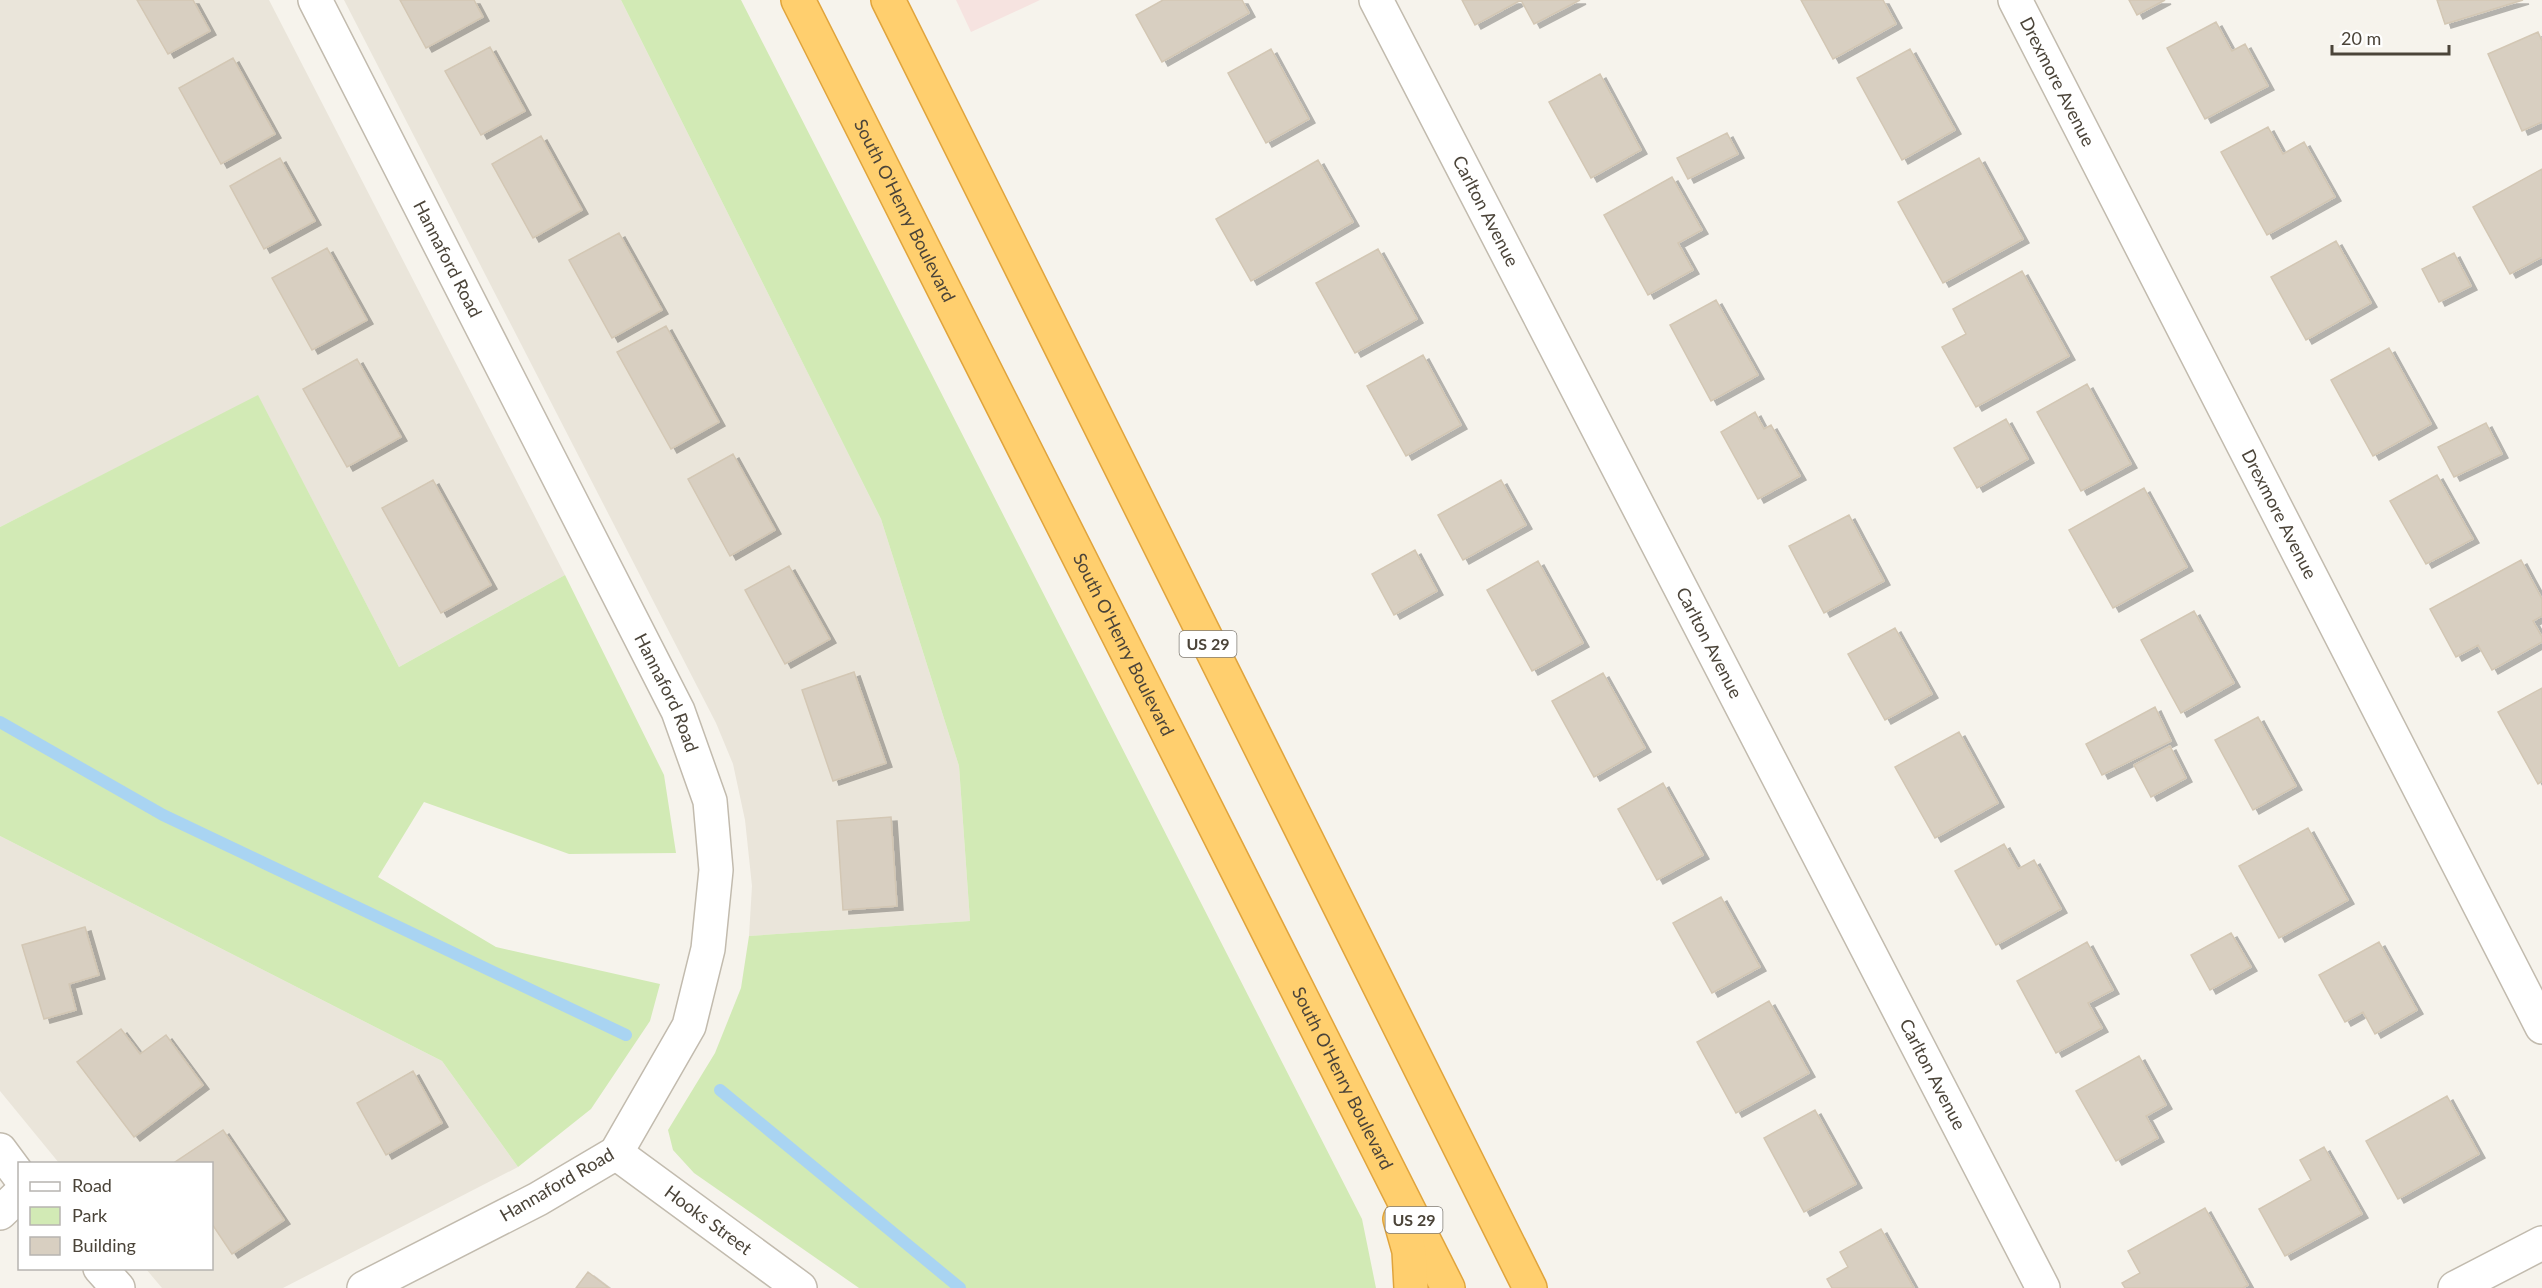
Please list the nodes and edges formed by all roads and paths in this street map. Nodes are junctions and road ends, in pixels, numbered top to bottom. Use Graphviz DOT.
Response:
graph roads {
  1 [pos="315,0"];
  2 [pos="798,0"];
  3 [pos="888,0"];
  4 [pos="1376,0"];
  5 [pos="2015,0"];
  6 [pos="2542,1028"];
  7 [pos="0,1150"];
  8 [pos="1380,1151"];
  9 [pos="616,1153"];
  10 [pos="18,1174"];
  11 [pos="18,1196"];
  12 [pos="0,1213"];
  13 [pos="2542,1243"];
  14 [pos="101,1270"];
  15 [pos="118,1288"];
  16 [pos="364,1288"];
  17 [pos="800,1288"];
  18 [pos="1411,1288"];
  19 [pos="1448,1288"];
  20 [pos="1530,1288"];
  21 [pos="2043,1288"];
  22 [pos="2455,1288"];
  1 -- 9 [label="street, Hannaford Road"];
  2 -- 8 [label="highway, South O'Henry Boulevard / US 29"];
  3 -- 20 [label="highway, US 29"];
  4 -- 21 [label="street, Carlton Avenue"];
  5 -- 6 [label="street, Drexmore Avenue"];
  7 -- 10 [label="street"];
  8 -- 18 [label="highway"];
  8 -- 19 [label="highway, South O'Henry Boulevard / US 29"];
  9 -- 16 [label="street, Hannaford Road"];
  9 -- 17 [label="street, Hooks Street"];
  11 -- 12 [label="street"];
  13 -- 22 [label="street"];
  14 -- 15 [label="street"];
}
